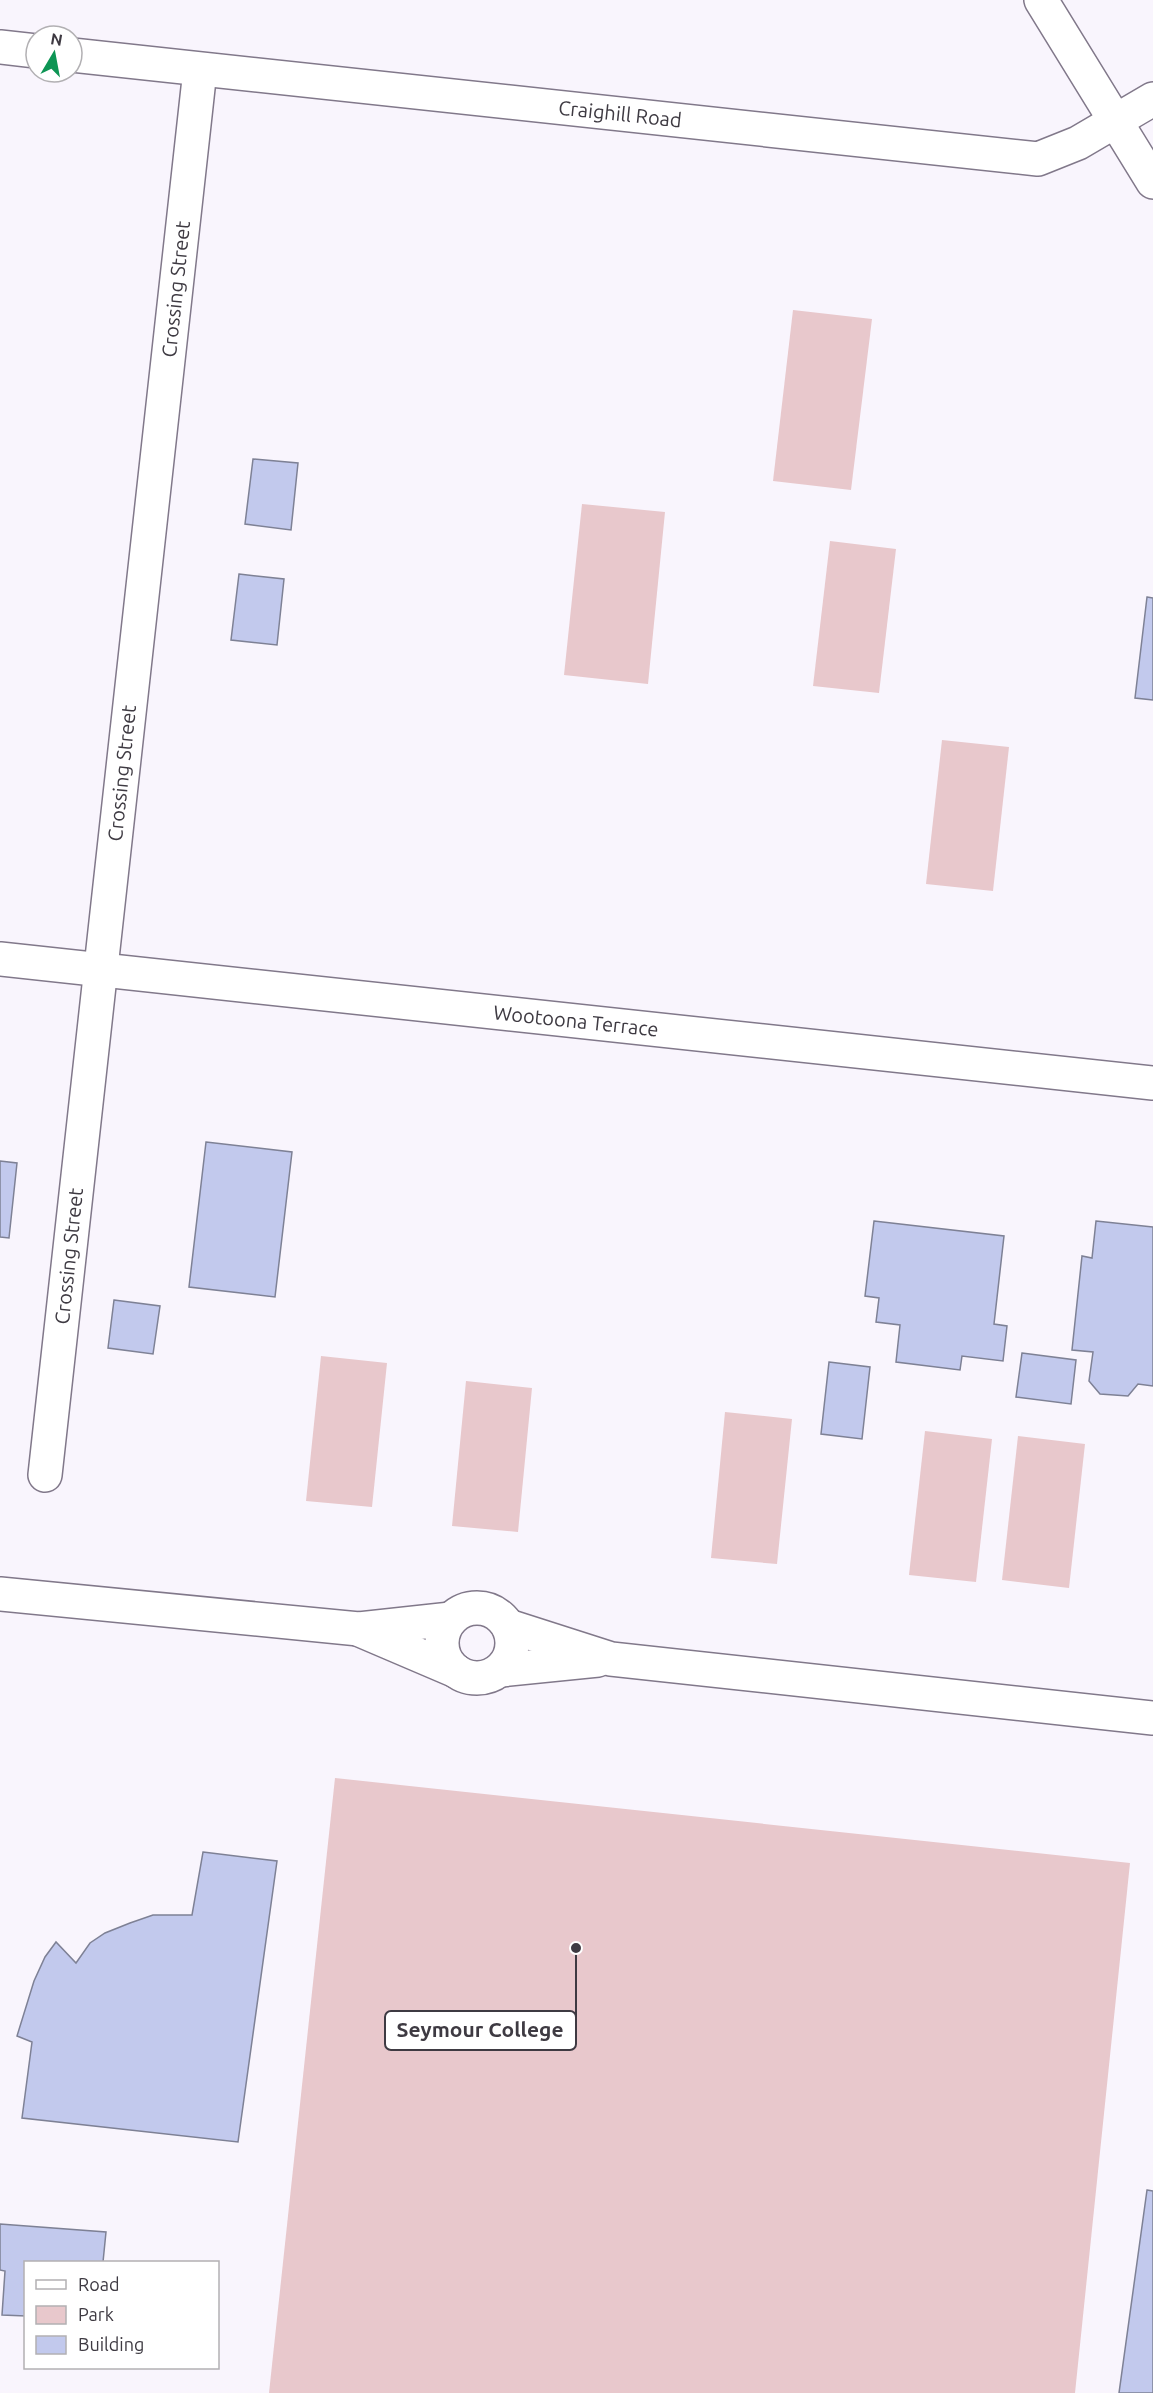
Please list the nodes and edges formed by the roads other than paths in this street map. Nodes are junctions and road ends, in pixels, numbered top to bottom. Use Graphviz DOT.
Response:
graph roads {
  1 [pos="1041,0"];
  2 [pos="0,47"];
  3 [pos="24,50"];
  4 [pos="84,56"];
  5 [pos="200,70"];
  6 [pos="1153,99"];
  7 [pos="1114,122"];
  8 [pos="1153,182"];
  9 [pos="0,959"];
  10 [pos="100,970"];
  11 [pos="1153,1083"];
  12 [pos="45,1475"];
  13 [pos="0,1594"];
  14 [pos="451,1619"];
  15 [pos="508,1626"];
  16 [pos="359,1629"];
  17 [pos="611,1659"];
  18 [pos="501,1670"];
  19 [pos="456,1671"];
  20 [pos="1153,1718"];
  1 -- 7 [label="street"];
  2 -- 3 [label="street"];
  4 -- 5 [label="street, Craighill Road"];
  5 -- 7 [label="street, Craighill Road"];
  5 -- 10 [label="street, Crossing Street"];
  6 -- 7 [label="street, Craighill Road"];
  7 -- 8 [label="street"];
  9 -- 10 [label="street, Wootoona Terrace"];
  10 -- 11 [label="street, Wootoona Terrace"];
  10 -- 12 [label="street, Crossing Street"];
  13 -- 16 [label="street"];
  14 -- 15 [label="street"];
  14 -- 16 [label="street"];
  14 -- 19 [label="street"];
  15 -- 17 [label="street"];
  15 -- 18 [label="street"];
  16 -- 19 [label="street"];
  17 -- 18 [label="street"];
  17 -- 20 [label="street"];
  18 -- 19 [label="street"];
}
